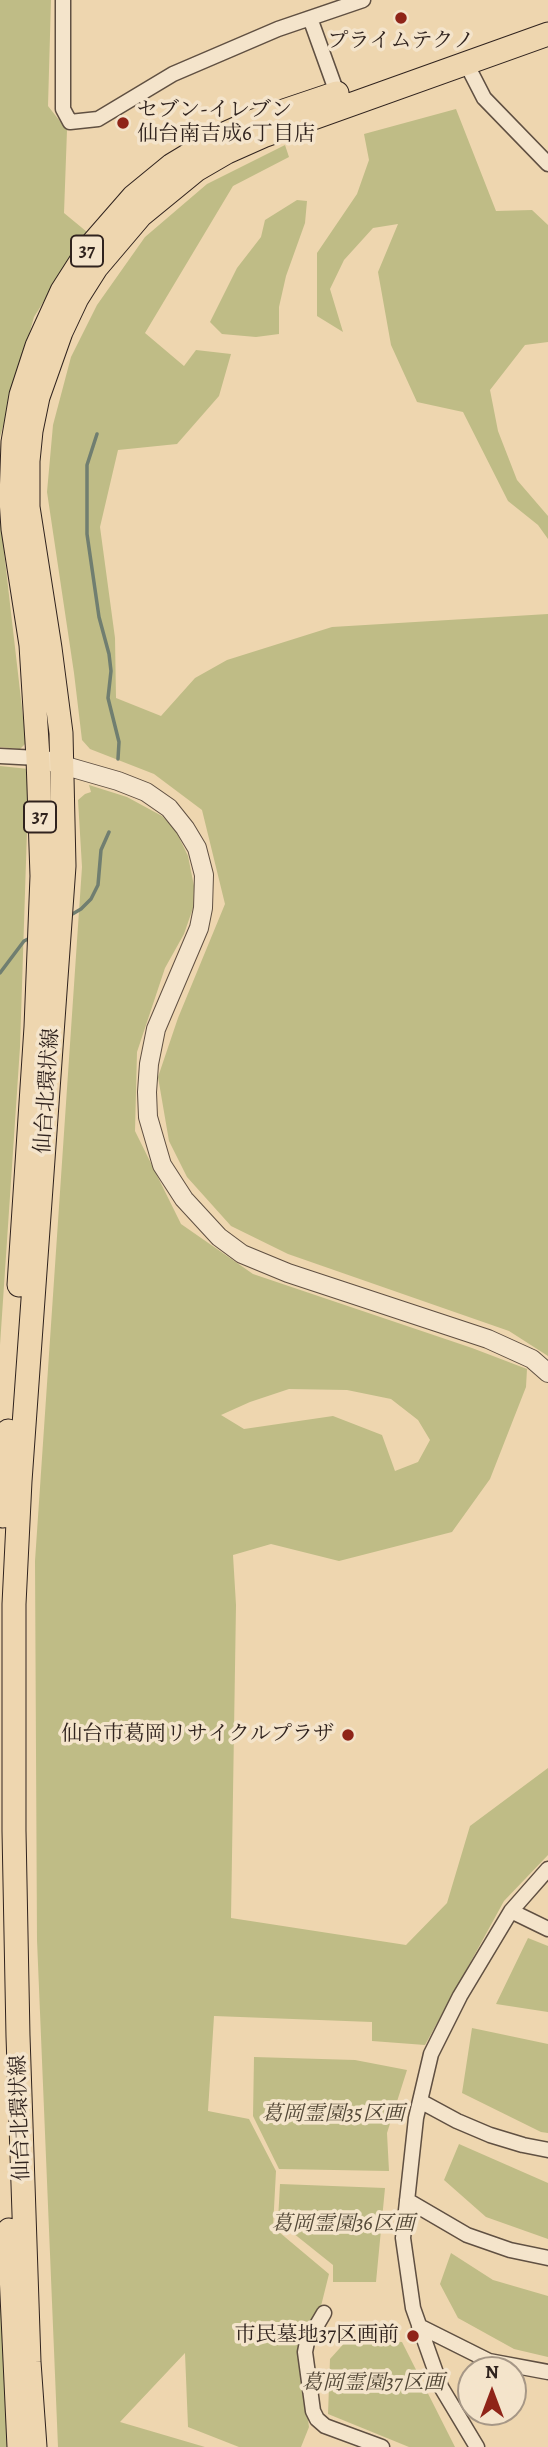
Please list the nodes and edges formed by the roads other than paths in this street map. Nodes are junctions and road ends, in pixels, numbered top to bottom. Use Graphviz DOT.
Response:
graph roads {
  1 [pos="63,0"];
  2 [pos="363,0"];
  3 [pos="310,18"];
  4 [pos="548,19"];
  5 [pos="548,34"];
  6 [pos="466,63"];
  7 [pos="337,93"];
  8 [pos="548,163"];
  9 [pos="0,756"];
  10 [pos="38,758"];
  11 [pos="61,763"];
  12 [pos="48,964"];
  13 [pos="548,1373"];
  14 [pos="0,1578"];
  15 [pos="548,1869"];
  16 [pos="0,1905"];
  17 [pos="511,1911"];
  18 [pos="548,1929"];
  19 [pos="420,2101"];
  20 [pos="548,2150"];
  21 [pos="407,2200"];
  22 [pos="548,2258"];
  23 [pos="324,2314"];
  24 [pos="419,2326"];
  25 [pos="548,2372"];
  26 [pos="19,2447"];
  27 [pos="35,2447"];
  28 [pos="382,2447"];
  29 [pos="477,2447"];
  1 -- 3 [label="street"];
  2 -- 3 [label="street"];
  3 -- 7 [label="street"];
  4 -- 7 [label="main road, 仙台北環状線 / 37"];
  5 -- 6 [label="main road, 仙台北環状線 / 37"];
  6 -- 8 [label="street"];
  6 -- 11 [label="main road, 仙台北環状線 / 37"];
  7 -- 10 [label="main road, 仙台北環状線 / 37"];
  9 -- 10 [label="street"];
  10 -- 11 [label="street"];
  10 -- 12 [label="main road, 仙台北環状線 / 37"];
  11 -- 12 [label="main road, 仙台北環状線 / 37"];
  11 -- 13 [label="street"];
  12 -- 14 [label="main road, 仙台北環状線 / 37"];
  12 -- 27 [label="main road, 仙台北環状線 / 37"];
  15 -- 17 [label="street"];
  16 -- 26 [label="main road, 仙台北環状線"];
  17 -- 18 [label="street"];
  17 -- 19 [label="street"];
  19 -- 20 [label="street"];
  19 -- 21 [label="street"];
  21 -- 22 [label="street"];
  21 -- 24 [label="street"];
  23 -- 28 [label="street"];
  24 -- 25 [label="street"];
  24 -- 29 [label="street"];
}
